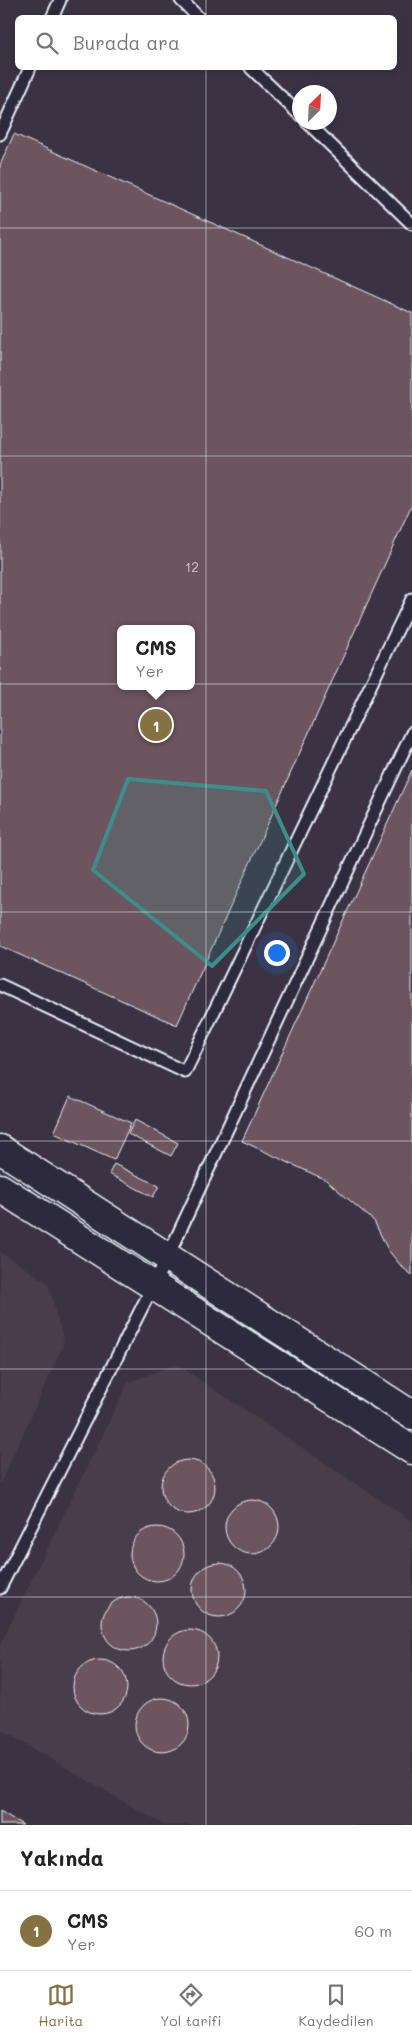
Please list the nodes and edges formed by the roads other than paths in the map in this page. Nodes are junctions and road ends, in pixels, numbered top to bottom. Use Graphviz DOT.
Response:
graph roads {
  1 [pos="60,0"];
  2 [pos="181,0"];
  3 [pos="53,15"];
  4 [pos="196,15"];
  5 [pos="29,70"];
  6 [pos="253,70"];
  7 [pos="292,107"];
  8 [pos="316,130"];
  9 [pos="0,134"];
  10 [pos="412,224"];
  11 [pos="412,599"];
  12 [pos="412,733"];
  13 [pos="0,985"];
  14 [pos="0,1149"];
  15 [pos="0,1188"];
  16 [pos="167,1258"];
  17 [pos="152,1286"];
  18 [pos="412,1415"];
  19 [pos="412,1450"];
  20 [pos="0,1588"];
  1 -- 3 [label="lane"];
  2 -- 4 [label="lane"];
  5 -- 9 [label="lane"];
  6 -- 7 [label="lane"];
  8 -- 10 [label="lane"];
  11 -- 13 [label="lane"];
  12 -- 16 [label="lane"];
  14 -- 16 [label="street"];
  15 -- 17 [label="street"];
  16 -- 17 [label="lane"];
  16 -- 18 [label="street"];
  17 -- 19 [label="street"];
  17 -- 20 [label="lane"];
}
